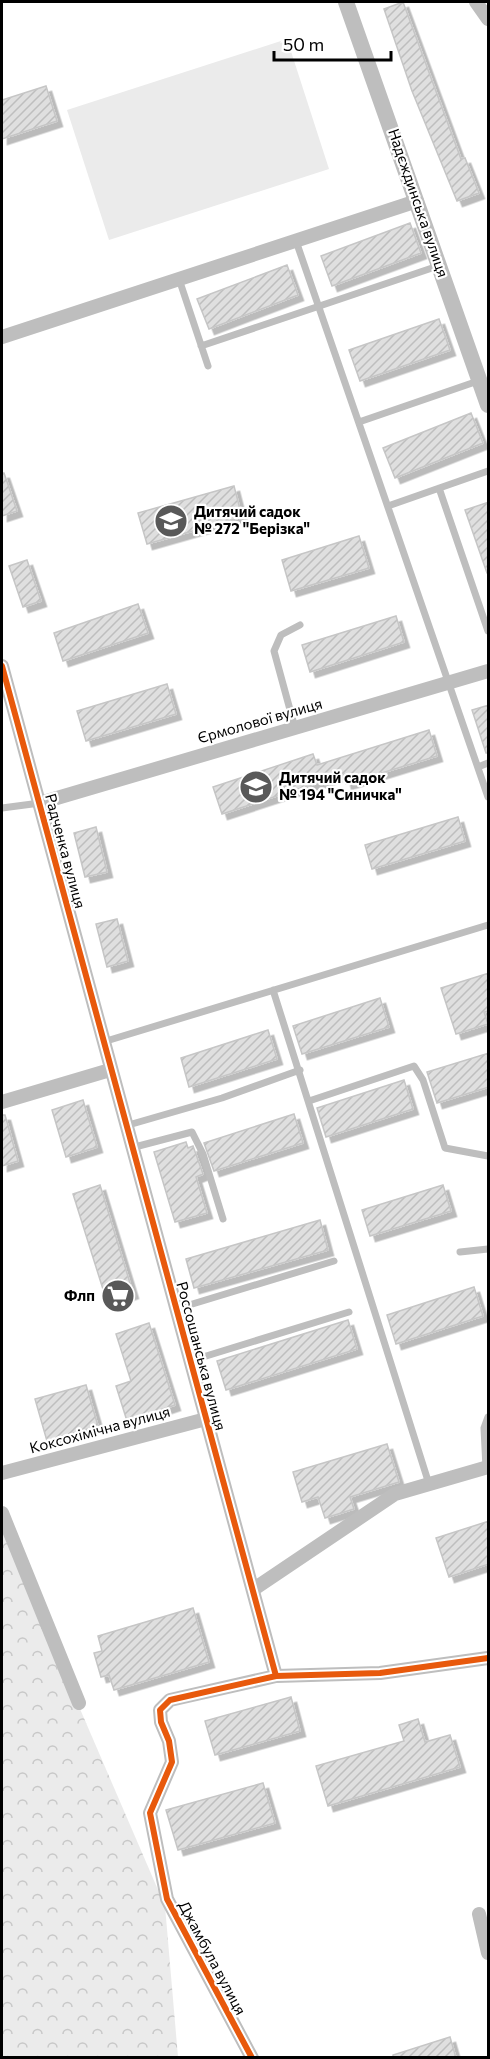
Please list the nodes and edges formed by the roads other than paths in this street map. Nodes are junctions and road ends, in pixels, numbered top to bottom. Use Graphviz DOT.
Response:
graph roads {
  1 [pos="346,2"];
  2 [pos="476,2"];
  3 [pos="489,19"];
  4 [pos="417,201"];
  5 [pos="296,241"];
  6 [pos="440,266"];
  7 [pos="179,279"];
  8 [pos="319,306"];
  9 [pos="2,337"];
  10 [pos="201,346"];
  11 [pos="208,366"];
  12 [pos="480,380"];
  13 [pos="489,405"];
  14 [pos="359,422"];
  15 [pos="489,471"];
  16 [pos="439,488"];
  17 [pos="388,506"];
  18 [pos="300,625"];
  19 [pos="489,631"];
  20 [pos="2,666"];
  21 [pos="489,671"];
  22 [pos="449,683"];
  23 [pos="295,728"];
  24 [pos="489,763"];
  25 [pos="478,767"];
  26 [pos="489,797"];
  27 [pos="40,803"];
  28 [pos="2,808"];
  29 [pos="489,925"];
  30 [pos="273,990"];
  31 [pos="103,1042"];
  32 [pos="110,1070"];
  33 [pos="300,1070"];
  34 [pos="309,1101"];
  35 [pos="2,1102"];
  36 [pos="125,1126"];
  37 [pos="131,1148"];
  38 [pos="489,1156"];
  39 [pos="223,1219"];
  40 [pos="489,1249"];
  41 [pos="460,1252"];
  42 [pos="334,1261"];
  43 [pos="176,1309"];
  44 [pos="349,1312"];
  45 [pos="190,1362"];
  46 [pos="489,1416"];
  47 [pos="206,1419"];
  48 [pos="487,1468"];
  49 [pos="2,1473"];
  50 [pos="429,1484"];
  51 [pos="2,1514"];
  52 [pos="254,1589"];
  53 [pos="489,1658"];
  54 [pos="276,1676"];
  55 [pos="79,1703"];
  56 [pos="479,1914"];
  57 [pos="489,1953"];
  58 [pos="252,2058"];
  1 -- 4 [label="street, Надєждинська вулиця"];
  2 -- 3 [label="street"];
  4 -- 5 [label="street"];
  4 -- 6 [label="street, Надєждинська вулиця"];
  5 -- 7 [label="street"];
  5 -- 8 [label="lane"];
  6 -- 8 [label="lane"];
  6 -- 12 [label="street, Надєждинська вулиця"];
  7 -- 9 [label="street"];
  7 -- 10 [label="lane"];
  8 -- 10 [label="lane"];
  8 -- 14 [label="lane"];
  10 -- 11 [label="lane"];
  12 -- 13 [label="street, Надєждинська вулиця"];
  12 -- 14 [label="lane"];
  14 -- 17 [label="lane"];
  15 -- 16 [label="lane"];
  16 -- 17 [label="lane"];
  16 -- 19 [label="lane"];
  17 -- 22 [label="lane"];
  18 -- 23 [label="lane"];
  20 -- 27 [label="street, Радченка вулиця"];
  21 -- 22 [label="street, Єрмолової вулиця"];
  22 -- 23 [label="street, Єрмолової вулиця"];
  22 -- 25 [label="lane"];
  23 -- 27 [label="street, Єрмолової вулиця"];
  24 -- 25 [label="lane"];
  25 -- 26 [label="lane"];
  27 -- 28 [label="lane"];
  27 -- 31 [label="street, Радченка вулиця"];
  29 -- 30 [label="lane"];
  30 -- 31 [label="lane"];
  30 -- 33 [label="lane"];
  31 -- 32 [label="street, Россошанська вулиця"];
  32 -- 35 [label="street"];
  32 -- 36 [label="street, Россошанська вулиця"];
  33 -- 34 [label="lane"];
  33 -- 36 [label="lane"];
  34 -- 38 [label="lane"];
  34 -- 50 [label="lane"];
  36 -- 37 [label="street, Россошанська вулиця"];
  37 -- 39 [label="lane"];
  37 -- 43 [label="street, Россошанська вулиця"];
  40 -- 41 [label="lane"];
  42 -- 43 [label="lane"];
  43 -- 45 [label="street, Россошанська вулиця"];
  44 -- 45 [label="lane"];
  45 -- 47 [label="street, Россошанська вулиця"];
  46 -- 48 [label="lane"];
  47 -- 49 [label="street, Коксохімічна вулиця"];
  47 -- 52 [label="street, Россошанська вулиця"];
  48 -- 50 [label="street"];
  50 -- 52 [label="street"];
  51 -- 55 [label="street"];
  52 -- 54 [label="street, Россошанська вулиця"];
  53 -- 54 [label="street"];
  54 -- 58 [label="street, Джамбула вулиця"];
  56 -- 57 [label="street"];
}
